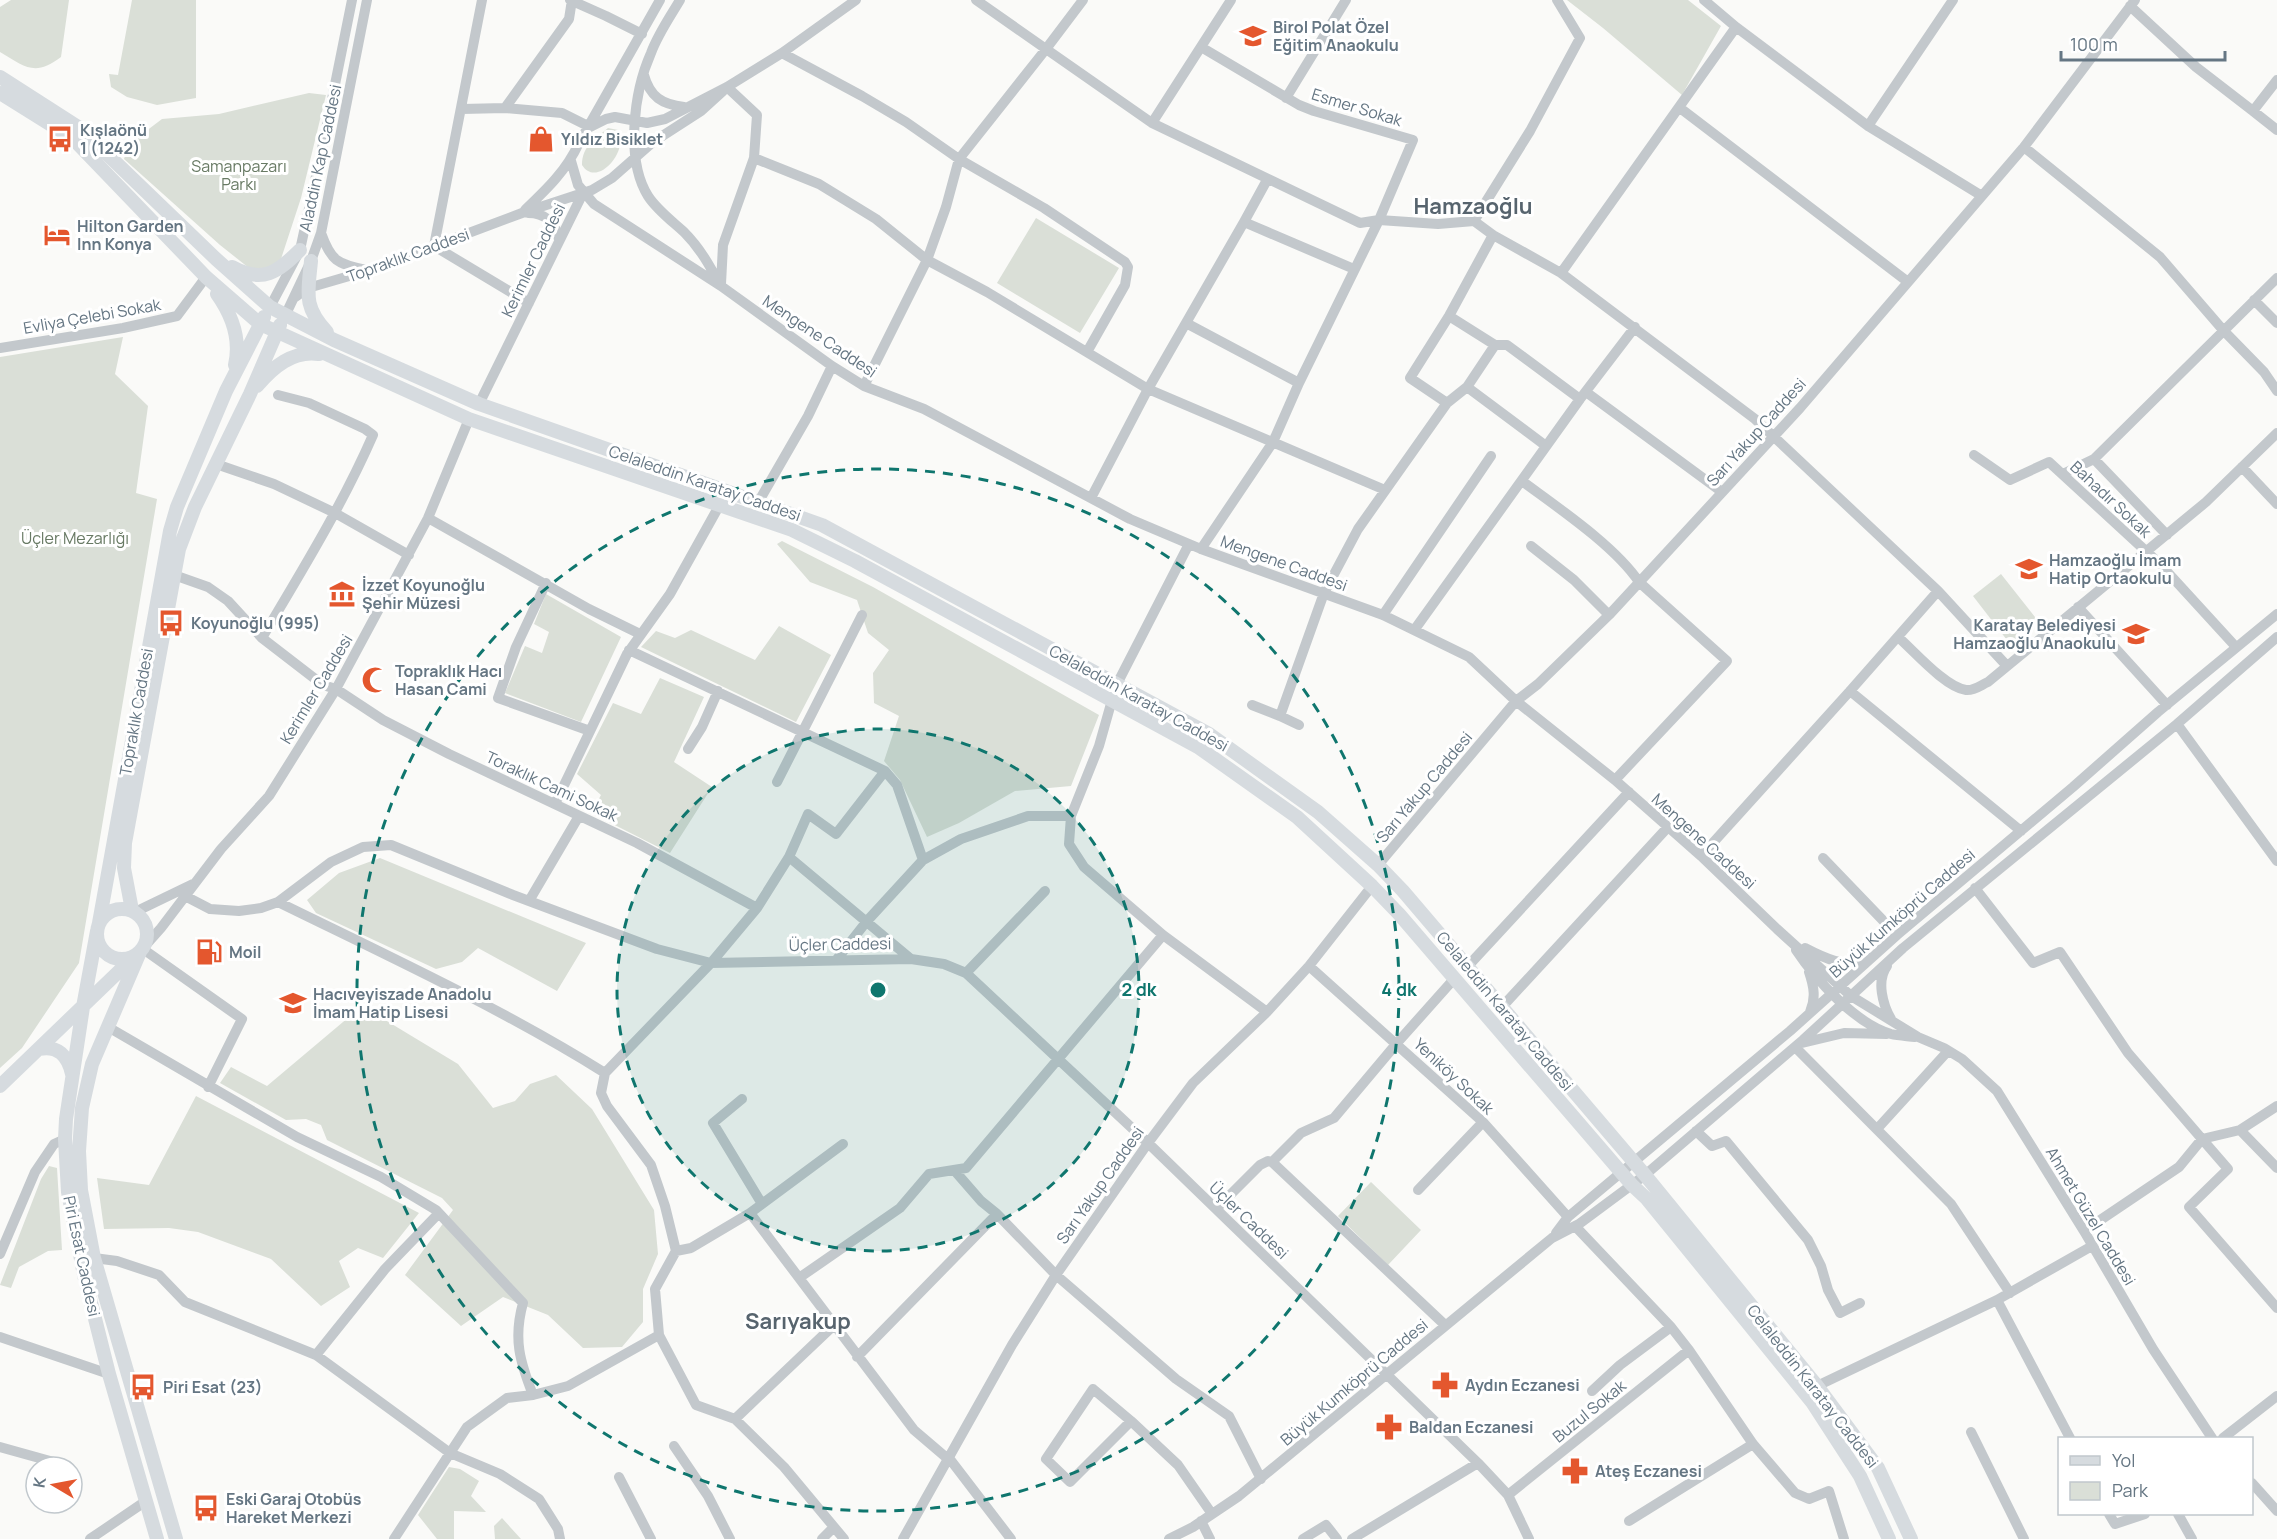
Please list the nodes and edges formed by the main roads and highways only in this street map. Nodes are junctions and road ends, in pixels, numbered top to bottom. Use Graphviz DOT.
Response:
graph roads {
  1 [pos="0,77"];
  2 [pos="0,93"];
  3 [pos="300,250"];
  4 [pos="216,259"];
  5 [pos="311,261"];
  6 [pos="206,277"];
  7 [pos="270,307"];
  8 [pos="285,316"];
  9 [pos="260,324"];
  10 [pos="275,332"];
  11 [pos="334,340"];
  12 [pos="326,355"];
  13 [pos="226,391"];
  14 [pos="250,394"];
  15 [pos="133,911"];
  16 [pos="98,927"];
  17 [pos="141,950"];
  18 [pos="83,1007"];
  19 [pos="39,1049"];
  20 [pos="72,1076"];
  21 [pos="0,1086"];
  22 [pos="157,1539"];
  23 [pos="176,1539"];
  24 [pos="1889,1539"];
  25 [pos="1911,1539"];
  1 -- 4 [label="main road"];
  2 -- 6 [label="main road"];
  3 -- 4 [label="main road"];
  4 -- 7 [label="main road"];
  5 -- 11 [label="main road"];
  6 -- 9 [label="main road"];
  6 -- 13 [label="main road"];
  7 -- 8 [label="main road, Celaleddin Karatay Caddesi"];
  7 -- 9 [label="main road, Topraklık Caddesi"];
  8 -- 10 [label="main road, Topraklık Caddesi"];
  8 -- 11 [label="main road, Celaleddin Karatay Caddesi"];
  9 -- 10 [label="main road, Celaleddin Karatay Caddesi"];
  9 -- 13 [label="main road, Topraklık Caddesi"];
  10 -- 12 [label="main road, Celaleddin Karatay Caddesi"];
  10 -- 14 [label="main road, Topraklık Caddesi"];
  11 -- 25 [label="main road, Celaleddin Karatay Caddesi"];
  12 -- 14 [label="main road"];
  12 -- 24 [label="main road, Celaleddin Karatay Caddesi"];
  13 -- 16 [label="main road, Topraklık Caddesi"];
  14 -- 15 [label="main road, Topraklık Caddesi"];
  15 -- 16 [label="main road"];
  15 -- 17 [label="main road"];
  16 -- 17 [label="main road"];
  16 -- 18 [label="main road, Piri Esat Caddesi"];
  17 -- 18 [label="main road"];
  17 -- 23 [label="main road, Piri Esat Caddesi"];
  18 -- 19 [label="main road"];
  18 -- 20 [label="main road, Piri Esat Caddesi"];
  19 -- 20 [label="main road"];
  19 -- 21 [label="main road"];
  20 -- 22 [label="main road, Piri Esat Caddesi"];
}
